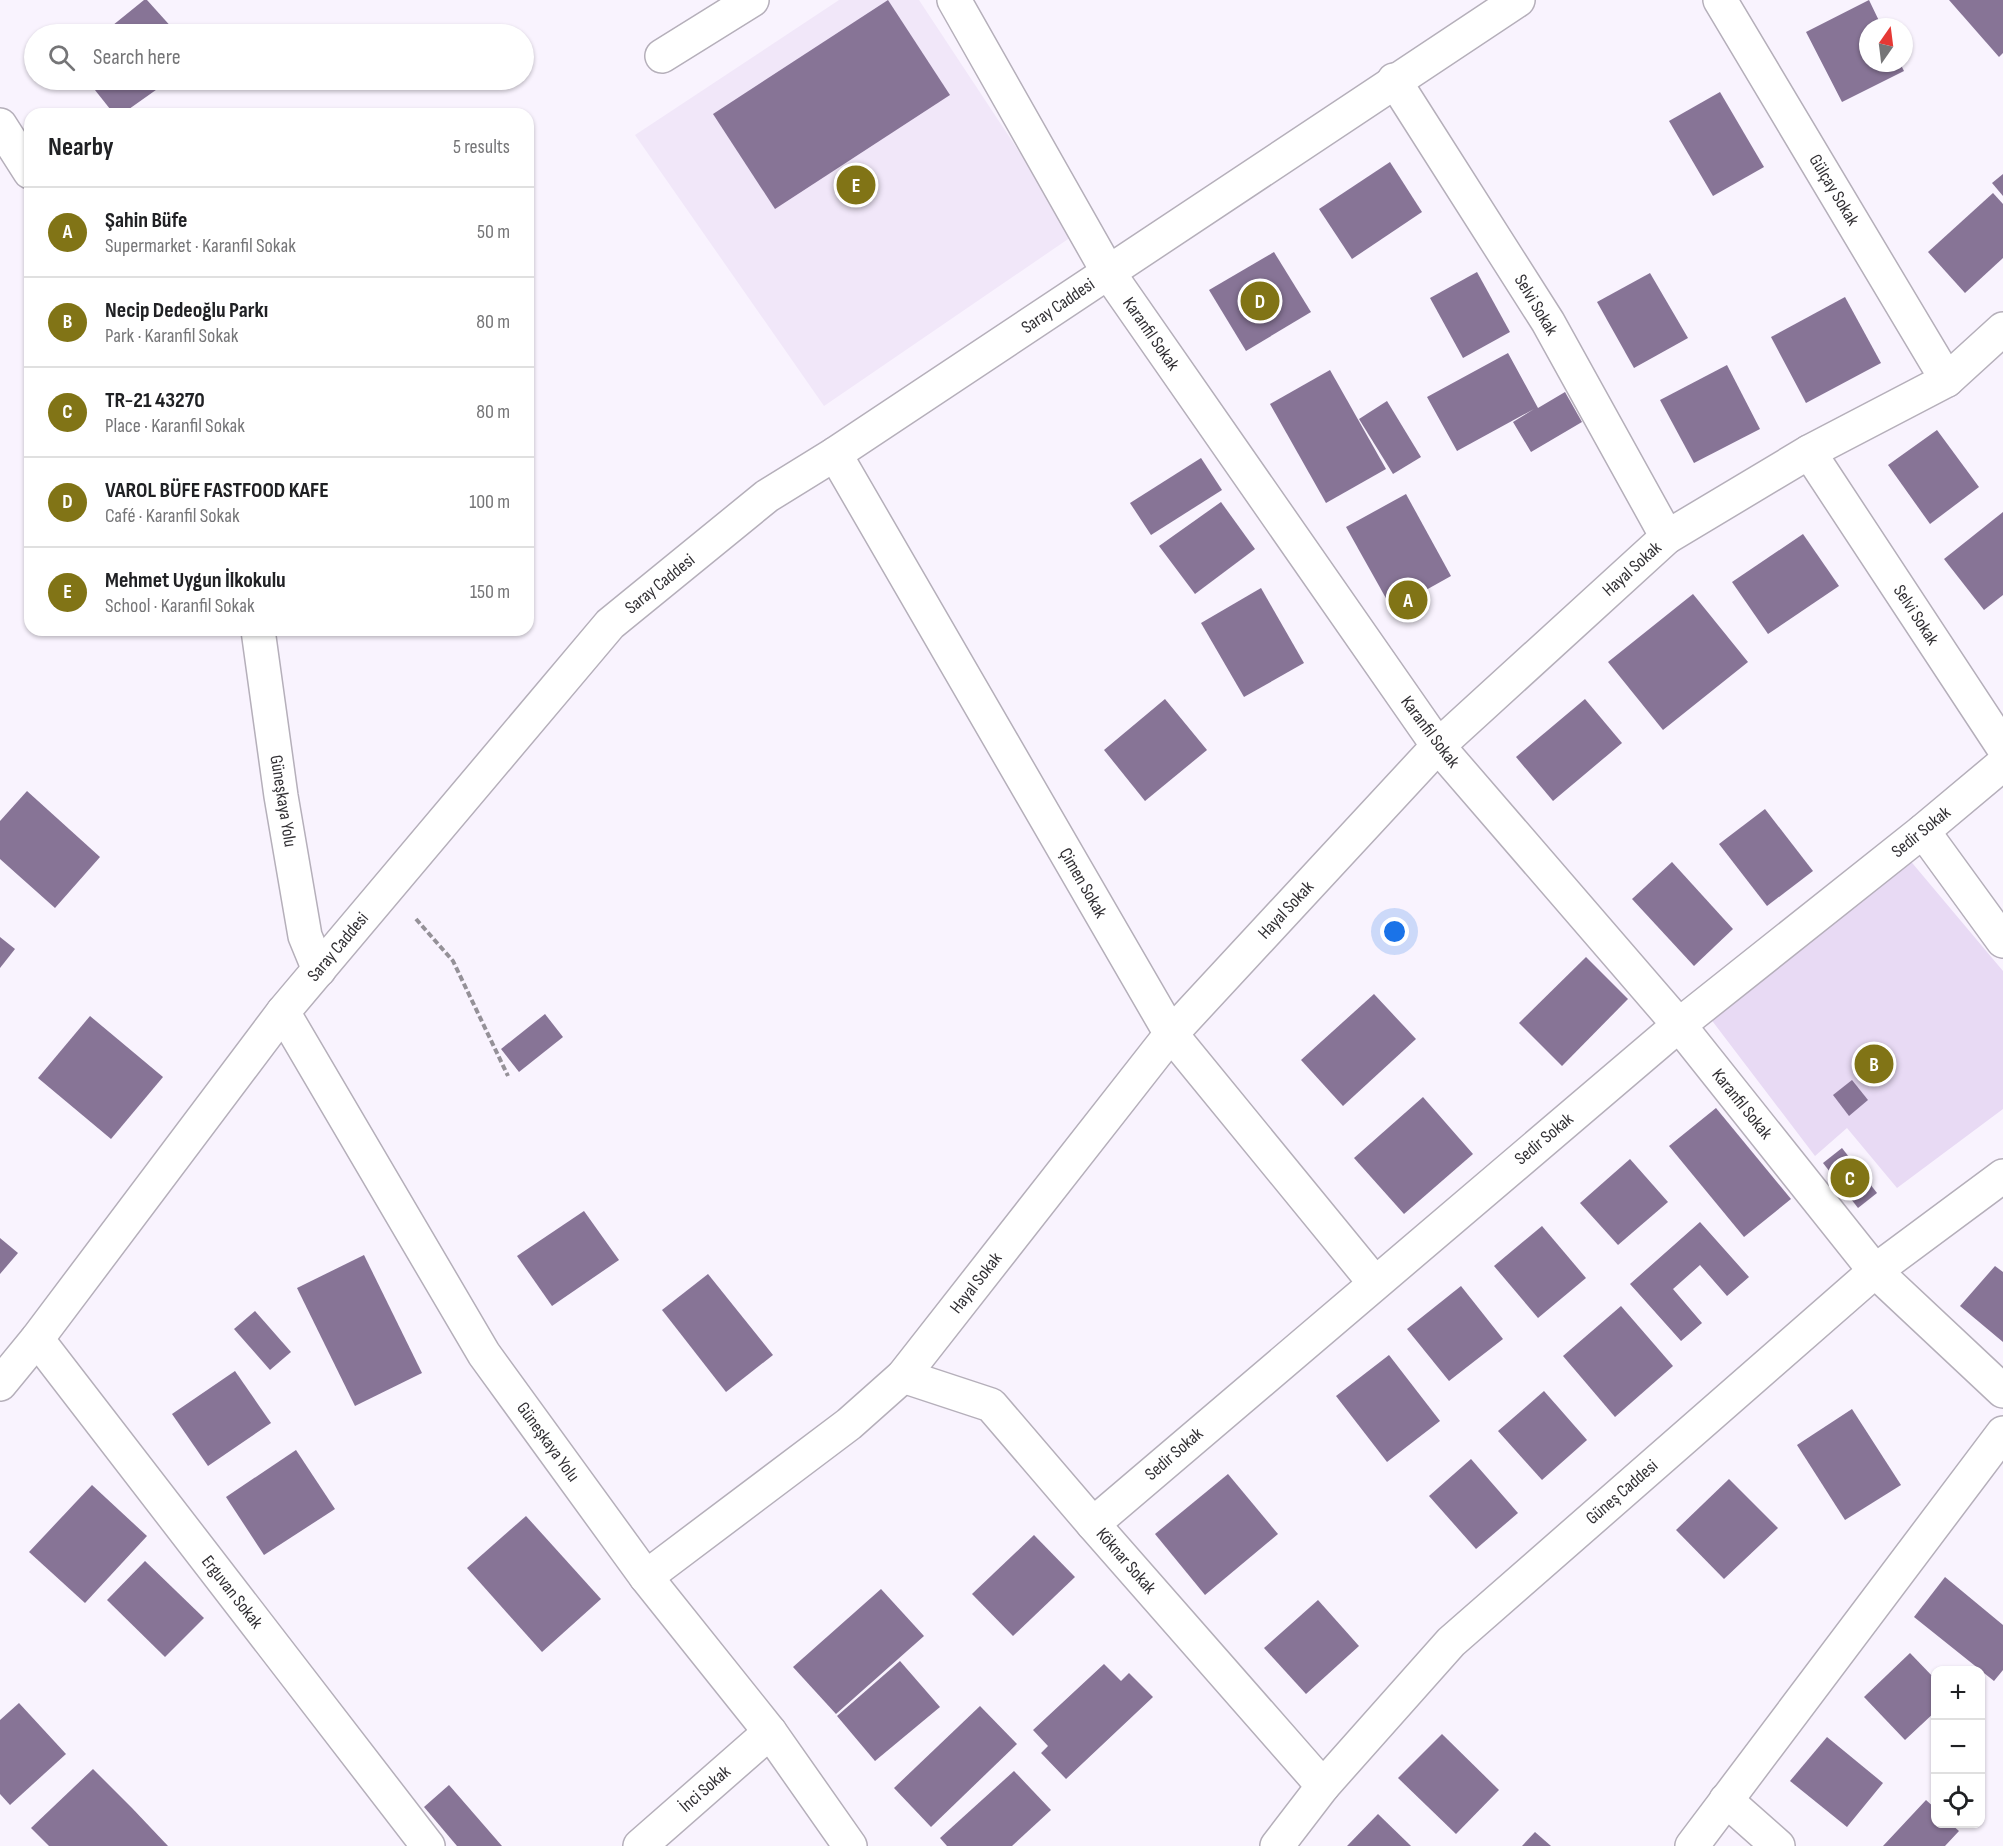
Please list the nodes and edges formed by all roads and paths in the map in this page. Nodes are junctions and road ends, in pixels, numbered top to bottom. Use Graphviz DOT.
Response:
graph roads {
  1 [pos="752,0"];
  2 [pos="954,0"];
  3 [pos="1518,0"];
  4 [pos="1720,0"];
  5 [pos="662,56"];
  6 [pos="1394,80"];
  7 [pos="0,125"];
  8 [pos="24,163"];
  9 [pos="1108,272"];
  10 [pos="2003,329"];
  11 [pos="1947,380"];
  12 [pos="1809,452"];
  13 [pos="835,454"];
  14 [pos="1667,537"];
  15 [pos="259,636"];
  16 [pos="1438,746"];
  17 [pos="2003,747"];
  18 [pos="2003,764"];
  19 [pos="1923,831"];
  20 [pos="416,919"];
  21 [pos="2003,941"];
  22 [pos="319,970"];
  23 [pos="283,1012"];
  24 [pos="1679,1025"];
  25 [pos="1171,1034"];
  26 [pos="508,1076"];
  27 [pos="2003,1176"];
  28 [pos="1875,1271"];
  29 [pos="1374,1282"];
  30 [pos="37,1339"];
  31 [pos="903,1376"];
  32 [pos="0,1384"];
  33 [pos="2003,1391"];
  34 [pos="2003,1433"];
  35 [pos="1093,1524"];
  36 [pos="646,1577"];
  37 [pos="770,1732"];
  38 [pos="1323,1786"];
  39 [pos="1726,1800"];
  40 [pos="428,1846"];
  41 [pos="640,1846"];
  42 [pos="850,1846"];
  43 [pos="1277,1846"];
  44 [pos="1692,1846"];
  45 [pos="1778,1846"];
  1 -- 5 [label="street"];
  2 -- 9 [label="street, Karanfil Sokak"];
  3 -- 6 [label="street, Saray Caddesi"];
  4 -- 11 [label="street, Gülçay Sokak"];
  6 -- 9 [label="street, Saray Caddesi"];
  6 -- 14 [label="street, Selvi Sokak"];
  7 -- 8 [label="street"];
  9 -- 13 [label="street, Saray Caddesi"];
  9 -- 16 [label="street, Karanfil Sokak"];
  10 -- 11 [label="street, Hayal Sokak"];
  11 -- 12 [label="street, Hayal Sokak"];
  12 -- 14 [label="street, Hayal Sokak"];
  12 -- 17 [label="street, Selvi Sokak"];
  13 -- 22 [label="street, Saray Caddesi"];
  13 -- 25 [label="street, Çimen Sokak"];
  14 -- 16 [label="street, Hayal Sokak"];
  15 -- 22 [label="street, Güneşkaya Yolu"];
  16 -- 24 [label="street, Karanfil Sokak"];
  16 -- 25 [label="street, Hayal Sokak"];
  18 -- 19 [label="street, Sedir Sokak"];
  19 -- 21 [label="street"];
  19 -- 24 [label="street, Sedir Sokak"];
  20 -- 26 [label="path"];
  22 -- 23 [label="street, Saray Caddesi"];
  23 -- 30 [label="street, Saray Caddesi"];
  23 -- 36 [label="street, Güneşkaya Yolu"];
  24 -- 28 [label="street, Karanfil Sokak"];
  24 -- 29 [label="street, Sedir Sokak"];
  25 -- 29 [label="street, Çimen Sokak"];
  25 -- 31 [label="street, Hayal Sokak"];
  27 -- 28 [label="street, Güneş Caddesi"];
  28 -- 33 [label="street, Karanfil Sokak"];
  28 -- 38 [label="street, Güneş Caddesi"];
  29 -- 35 [label="street, Sedir Sokak"];
  30 -- 32 [label="street, Saray Caddesi"];
  30 -- 40 [label="street, Erguvan Sokak"];
  31 -- 35 [label="street, Köknar Sokak"];
  31 -- 36 [label="street, Hayal Sokak"];
  34 -- 39 [label="street"];
  35 -- 38 [label="street, Köknar Sokak"];
  36 -- 37 [label="street, Güneşkaya Yolu"];
  37 -- 41 [label="street, İnci Sokak"];
  37 -- 42 [label="street, Güneşkaya Yolu"];
  38 -- 43 [label="street, Güneş Caddesi"];
  39 -- 44 [label="street"];
  39 -- 45 [label="street"];
}
